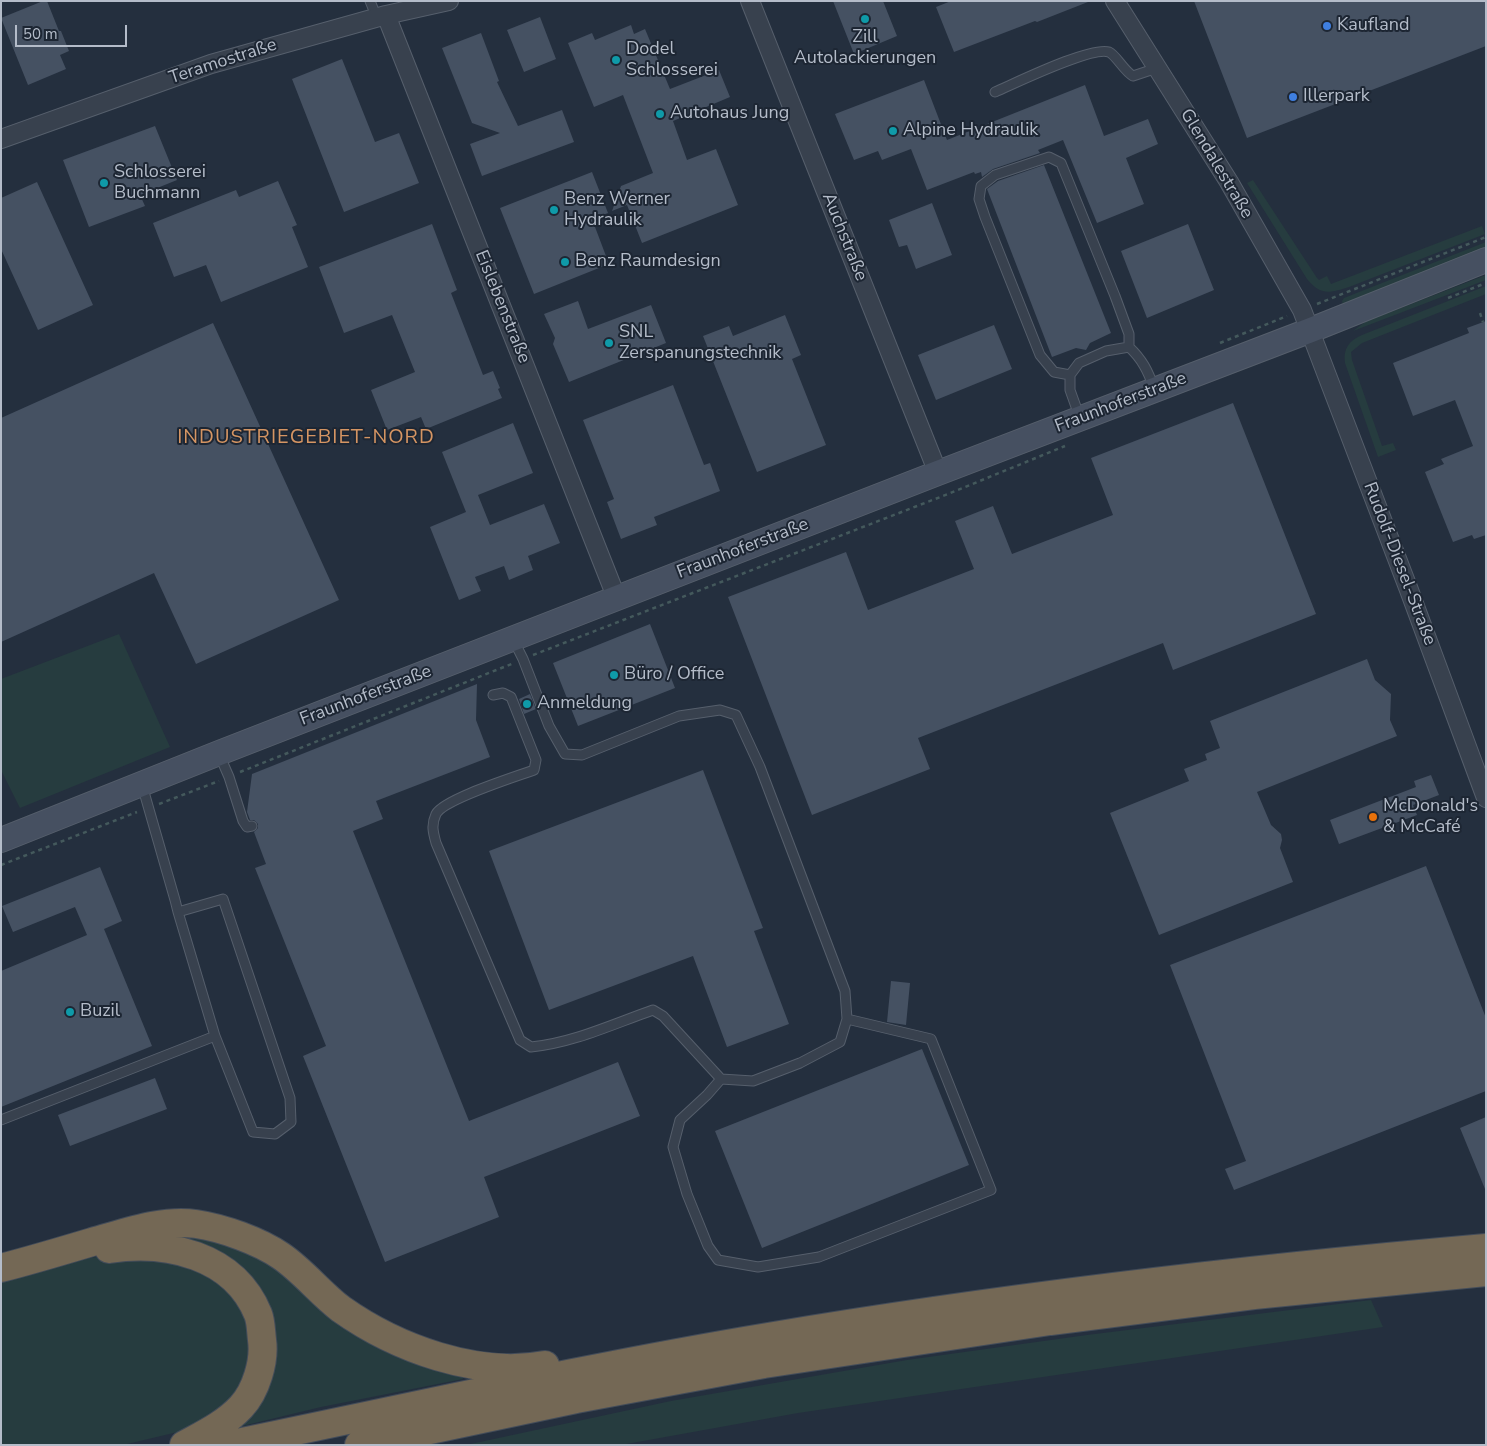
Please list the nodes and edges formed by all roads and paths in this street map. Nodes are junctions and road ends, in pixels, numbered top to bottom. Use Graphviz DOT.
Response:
graph roads {
  1 [pos="370,1"];
  2 [pos="449,1"];
  3 [pos="750,1"];
  4 [pos="1115,1"];
  5 [pos="430,3"];
  6 [pos="382,17"];
  7 [pos="1157,68"];
  8 [pos="995,92"];
  9 [pos="1,139"];
  10 [pos="1486,260"];
  11 [pos="1486,283"];
  12 [pos="1441,300"];
  13 [pos="1480,313"];
  14 [pos="1483,322"];
  15 [pos="1311,330"];
  16 [pos="1129,347"];
  17 [pos="1070,375"];
  18 [pos="1155,390"];
  19 [pos="1080,419"];
  20 [pos="1073,443"];
  21 [pos="938,473"];
  22 [pos="617,599"];
  23 [pos="518,649"];
  24 [pos="493,696"];
  25 [pos="219,753"];
  26 [pos="229,777"];
  27 [pos="142,785"];
  28 [pos="1486,798"];
  29 [pos="148,808"];
  30 [pos="252,826"];
  31 [pos="1,840"];
  32 [pos="1,866"];
  33 [pos="178,912"];
  34 [pos="847,1019"];
  35 [pos="215,1036"];
  36 [pos="721,1079"];
  37 [pos="1,1120"];
  38 [pos="1486,1248"];
  39 [pos="1,1268"];
  40 [pos="1486,1272"];
  41 [pos="1,1279"];
  42 [pos="673,1354"];
  43 [pos="184,1445"];
  44 [pos="228,1445"];
  45 [pos="358,1445"];
  1 -- 6 [label="lane"];
  2 -- 5 [label="street, Teramostraße"];
  3 -- 21 [label="street, Auchstraße"];
  4 -- 7 [label="street, Glendalestraße"];
  5 -- 6 [label="street, Teramostraße"];
  6 -- 9 [label="street, Teramostraße"];
  6 -- 22 [label="street, Eislebenstraße"];
  7 -- 8 [label="lane"];
  7 -- 15 [label="street, Glendalestraße"];
  10 -- 15 [label="street, Fraunhoferstraße"];
  11 -- 12 [label="path"];
  13 -- 14 [label="path"];
  15 -- 18 [label="street, Fraunhoferstraße"];
  15 -- 28 [label="street, Rudolf-Diesel-Straße"];
  16 -- 17 [label="lane"];
  16 -- 17 [label="lane"];
  16 -- 18 [label="lane"];
  17 -- 19 [label="lane"];
  18 -- 19 [label="street, Fraunhoferstraße"];
  19 -- 21 [label="street, Fraunhoferstraße"];
  20 -- 23 [label="path"];
  21 -- 22 [label="street, Fraunhoferstraße"];
  22 -- 23 [label="street, Fraunhoferstraße"];
  23 -- 25 [label="street, Fraunhoferstraße"];
  23 -- 26 [label="path"];
  23 -- 34 [label="lane"];
  24 -- 36 [label="lane"];
  25 -- 26 [label="lane"];
  25 -- 27 [label="street, Fraunhoferstraße"];
  26 -- 29 [label="path"];
  26 -- 30 [label="lane"];
  27 -- 29 [label="lane"];
  27 -- 31 [label="street, Fraunhoferstraße"];
  29 -- 32 [label="path"];
  29 -- 33 [label="lane"];
  33 -- 35 [label="lane"];
  33 -- 35 [label="lane"];
  34 -- 36 [label="lane"];
  34 -- 36 [label="lane"];
  35 -- 37 [label="lane"];
  38 -- 42 [label="highway"];
  39 -- 42 [label="highway"];
  40 -- 45 [label="highway"];
  41 -- 43 [label="highway"];
  42 -- 44 [label="highway"];
}
